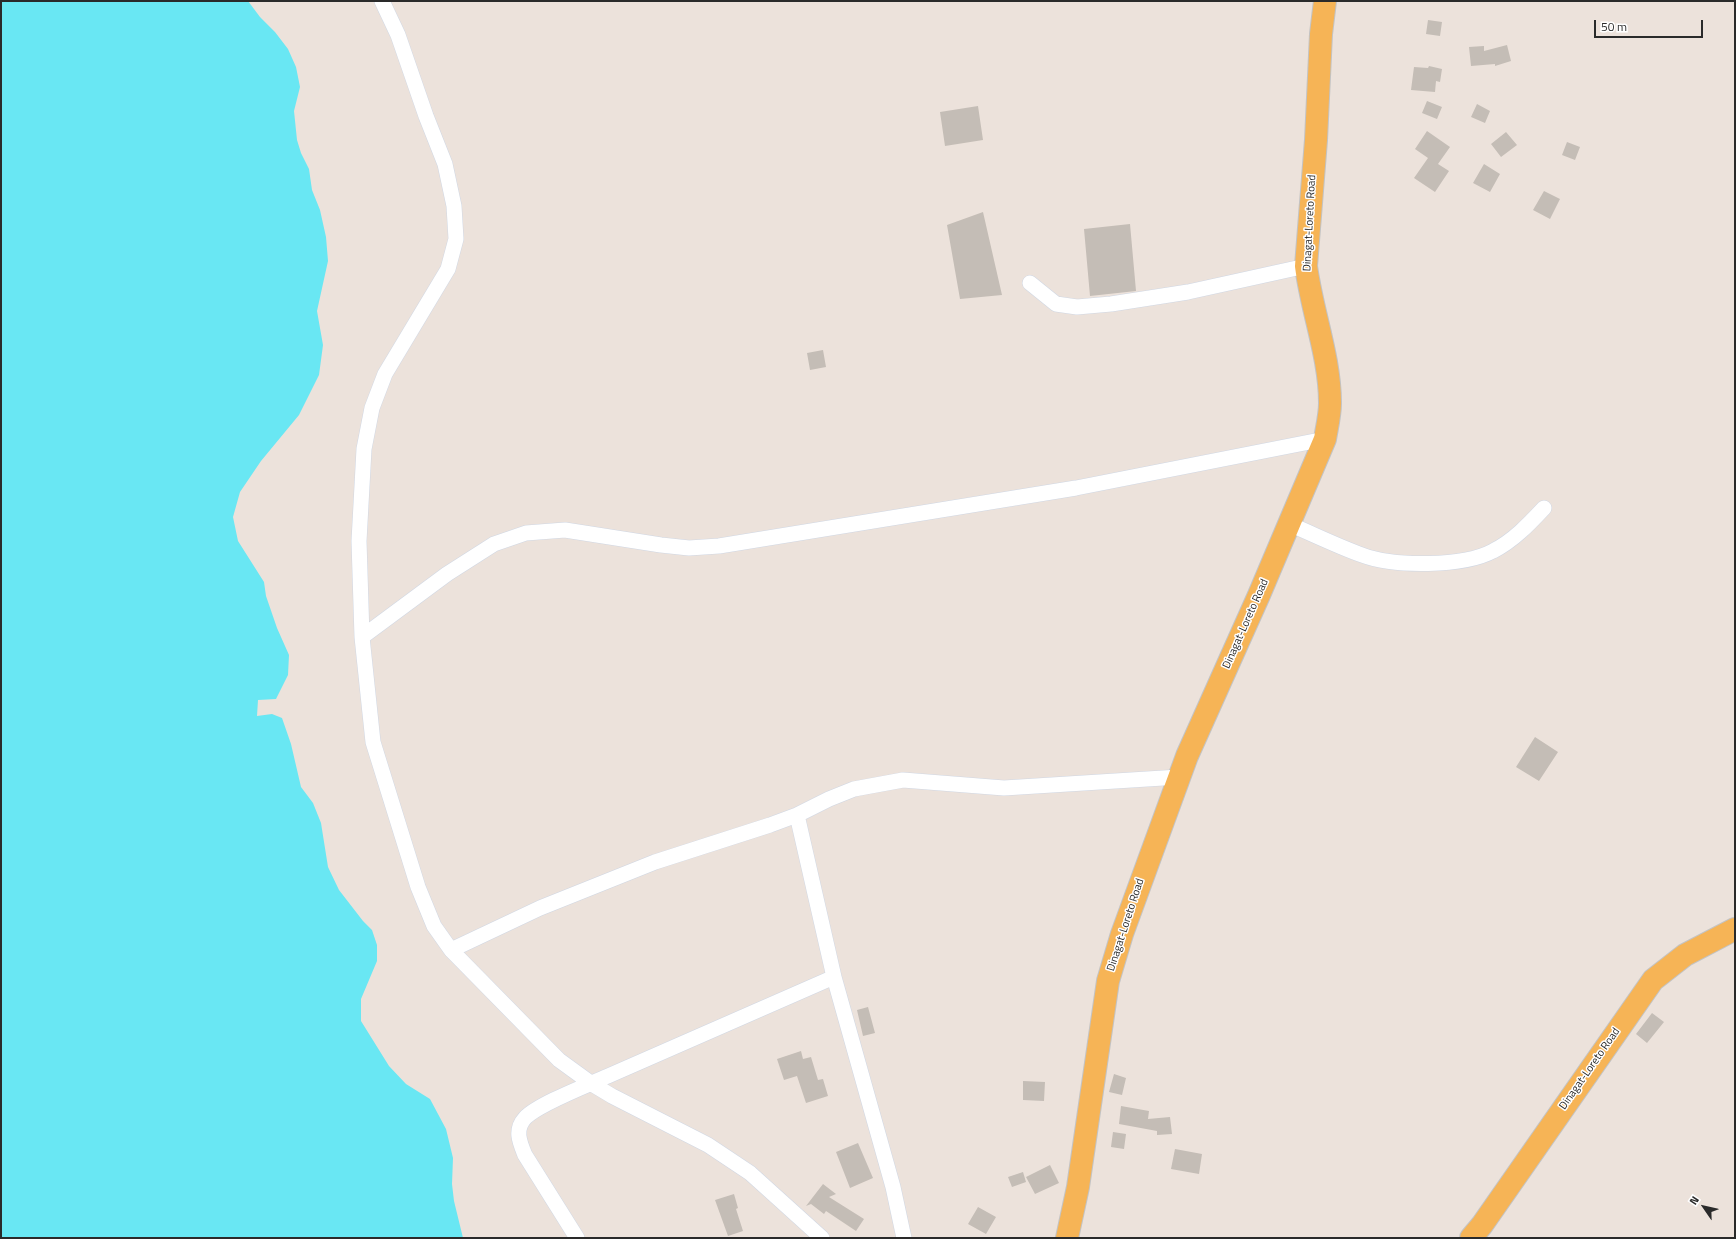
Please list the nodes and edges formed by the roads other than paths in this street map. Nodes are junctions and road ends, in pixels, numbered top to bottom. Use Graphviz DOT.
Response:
graph roads {
  1 [pos="382,1"];
  2 [pos="1325,1"];
  3 [pos="1306,266"];
  4 [pos="1030,283"];
  5 [pos="1324,439"];
  6 [pos="1544,508"];
  7 [pos="1289,524"];
  8 [pos="362,637"];
  9 [pos="1179,777"];
  10 [pos="797,815"];
  11 [pos="1735,928"];
  12 [pos="451,950"];
  13 [pos="834,977"];
  14 [pos="592,1084"];
  15 [pos="577,1238"];
  16 [pos="822,1238"];
  17 [pos="904,1238"];
  18 [pos="1067,1238"];
  19 [pos="1471,1238"];
  1 -- 8 [label="street"];
  2 -- 3 [label="main road, Dinagat-Loreto Road"];
  3 -- 4 [label="street"];
  3 -- 5 [label="main road, Dinagat-Loreto Road"];
  5 -- 7 [label="main road, Dinagat-Loreto Road"];
  5 -- 8 [label="street"];
  6 -- 7 [label="street"];
  7 -- 9 [label="main road, Dinagat-Loreto Road"];
  8 -- 12 [label="street"];
  9 -- 10 [label="street"];
  9 -- 18 [label="main road, Dinagat-Loreto Road"];
  10 -- 12 [label="street"];
  10 -- 13 [label="street"];
  11 -- 19 [label="main road, Dinagat-Loreto Road"];
  12 -- 14 [label="street"];
  13 -- 14 [label="street"];
  13 -- 17 [label="street"];
  14 -- 15 [label="street"];
  14 -- 16 [label="street"];
}
